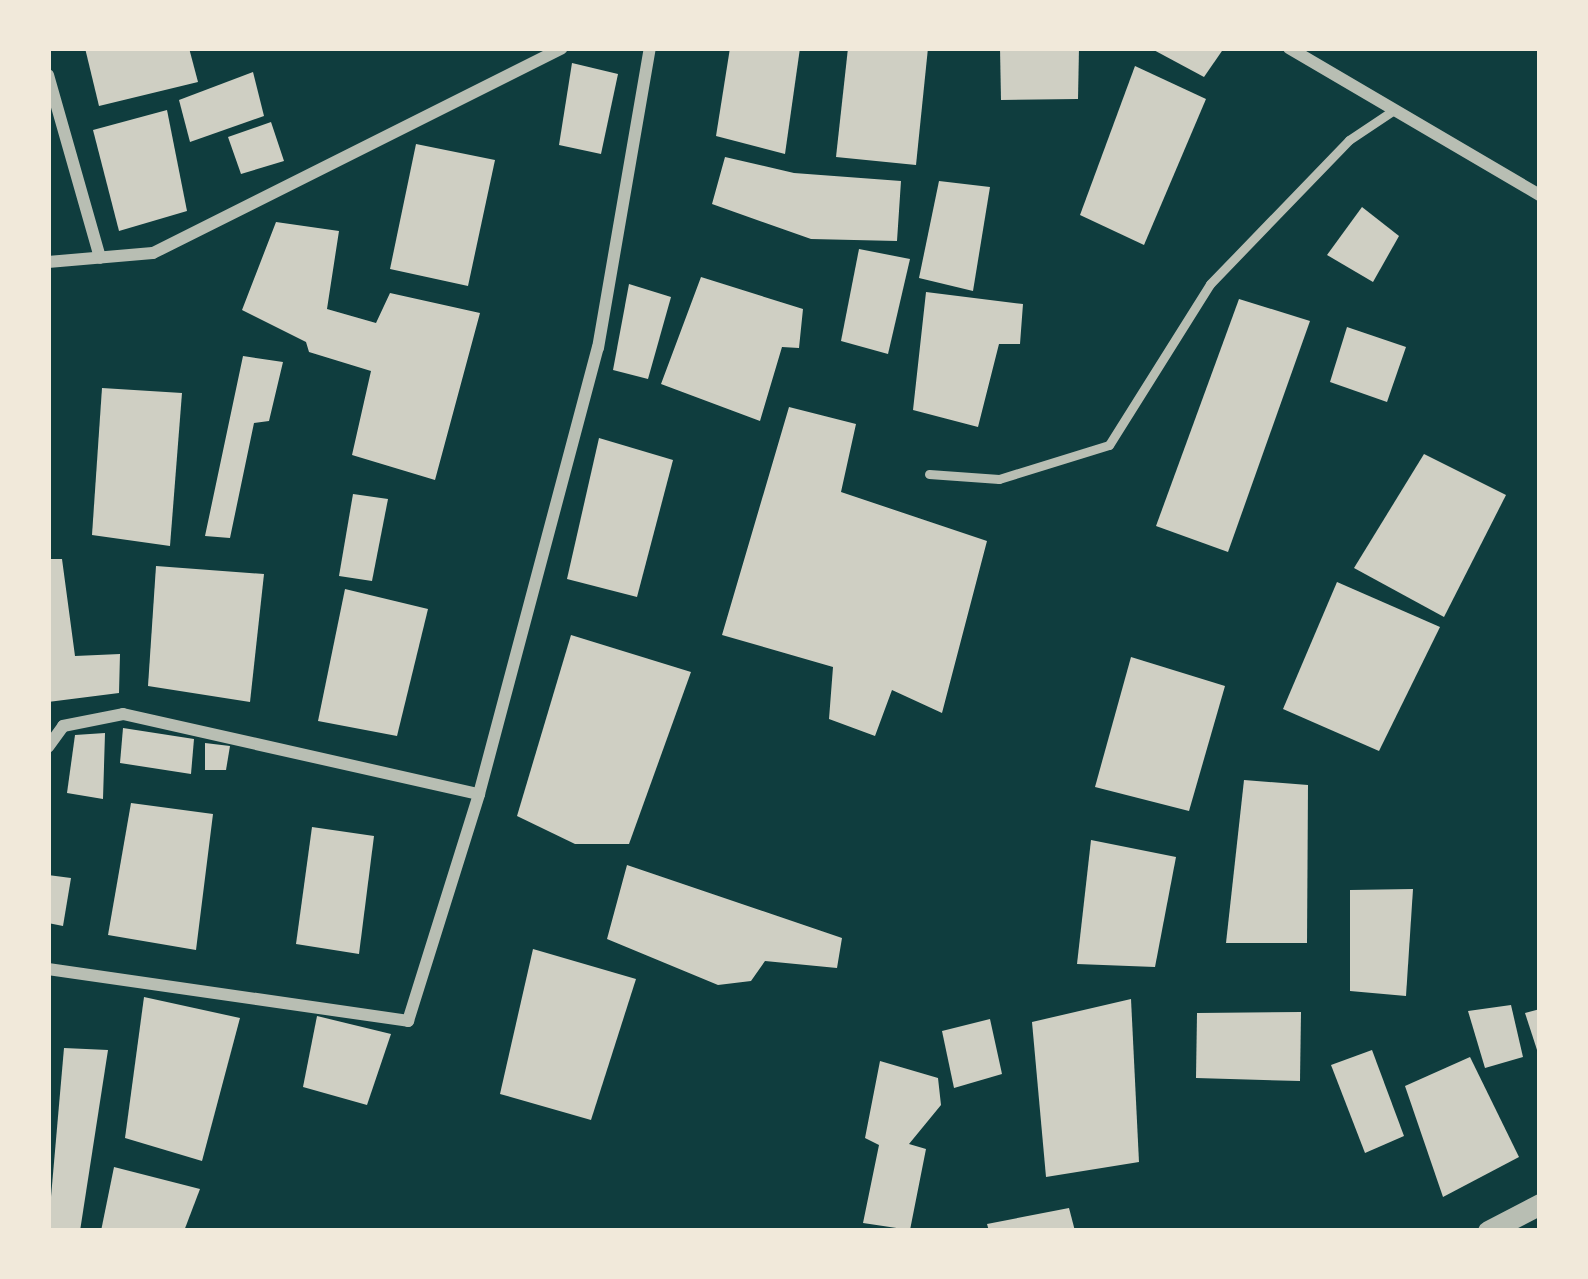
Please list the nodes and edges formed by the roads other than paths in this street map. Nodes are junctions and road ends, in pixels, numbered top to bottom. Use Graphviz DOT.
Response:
graph roads {
  1 [pos="562,48"];
  2 [pos="650,48"];
  3 [pos="1289,48"];
  4 [pos="48,75"];
  5 [pos="1394,110"];
  6 [pos="1540,196"];
  7 [pos="100,258"];
  8 [pos="48,262"];
  9 [pos="929,474"];
  10 [pos="48,747"];
  11 [pos="479,794"];
  12 [pos="48,969"];
  13 [pos="1540,1204"];
  14 [pos="1489,1231"];
  1 -- 7 [label="street"];
  2 -- 11 [label="street"];
  3 -- 5 [label="street"];
  4 -- 7 [label="street"];
  5 -- 6 [label="street"];
  5 -- 9 [label="lane"];
  7 -- 8 [label="street"];
  10 -- 11 [label="street"];
  11 -- 12 [label="street"];
  13 -- 14 [label="street"];
}
